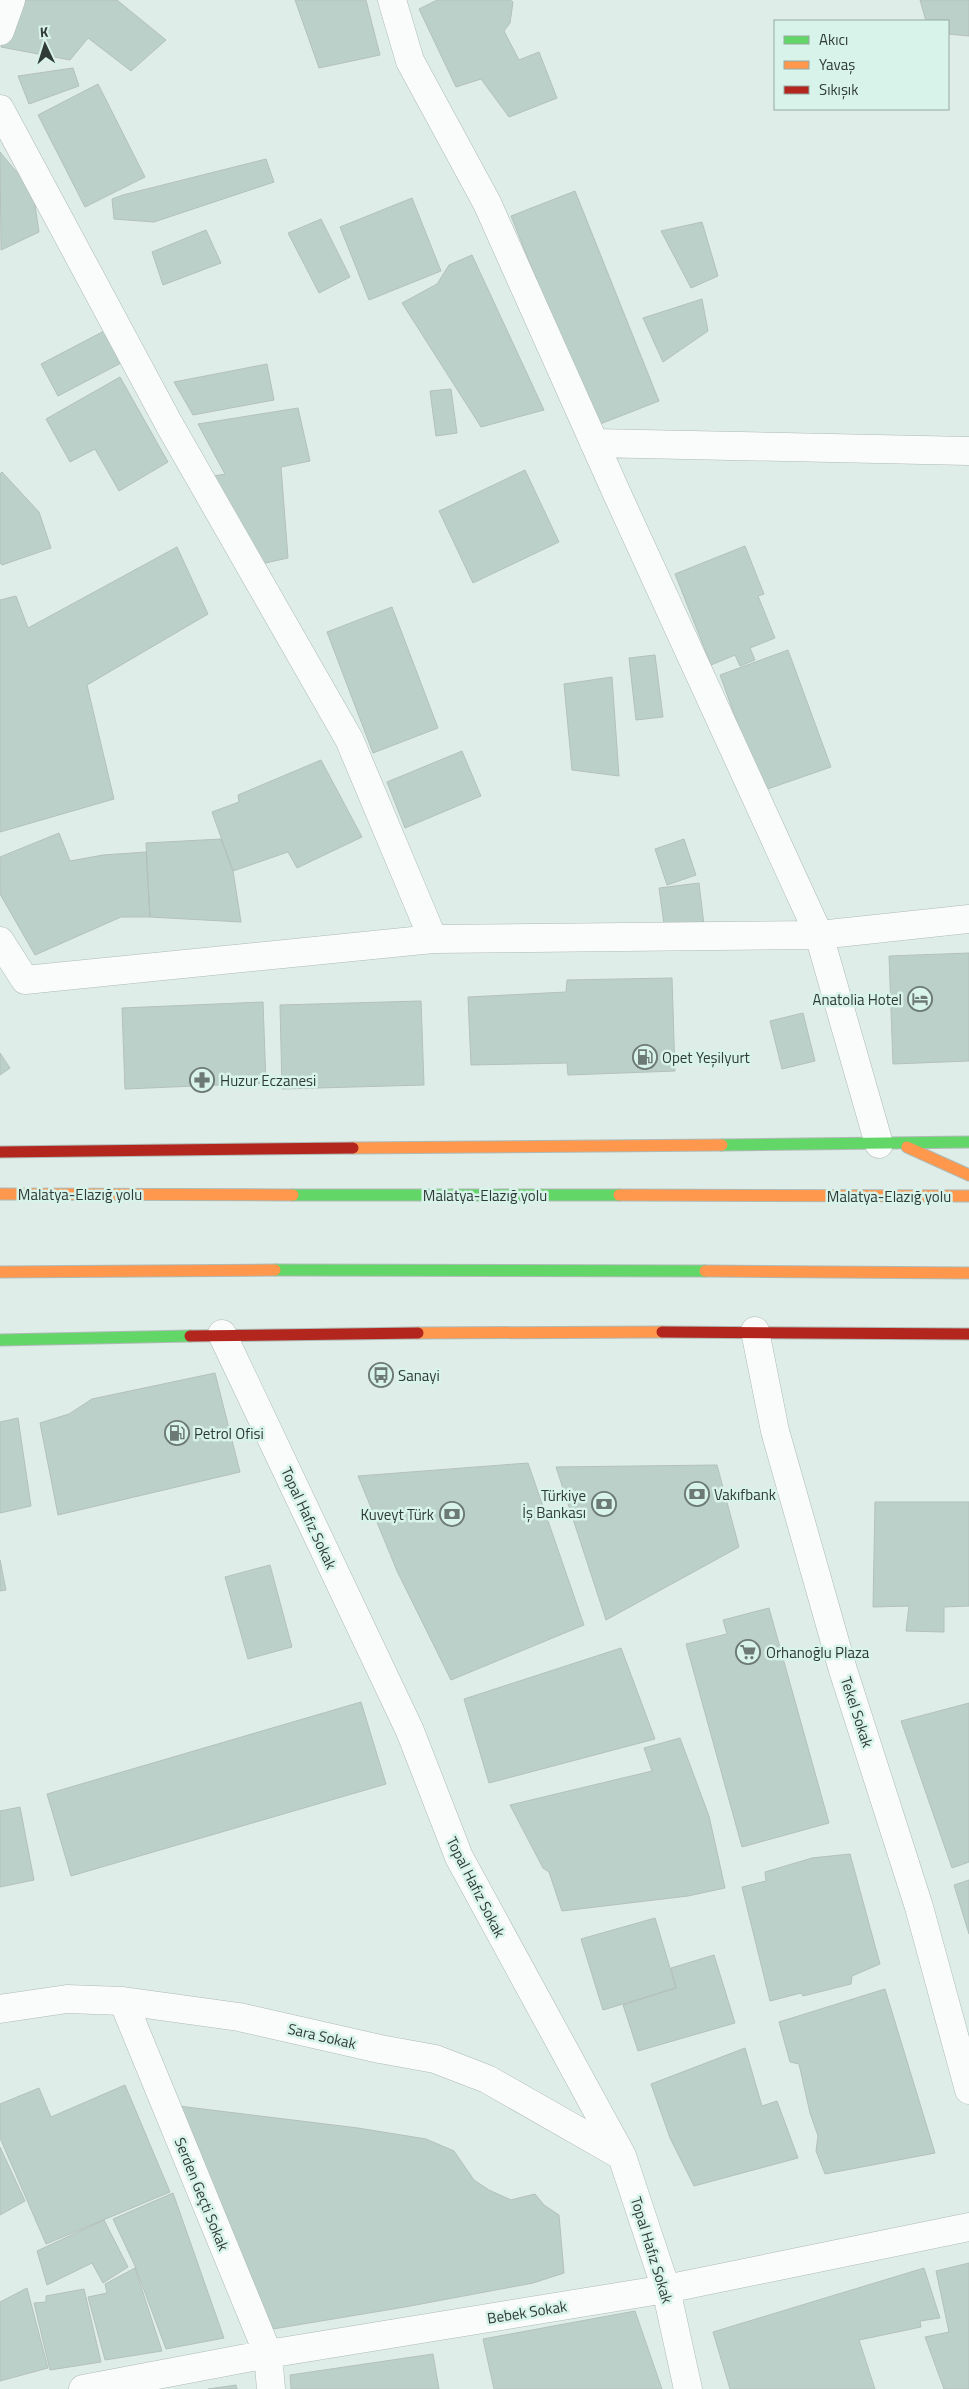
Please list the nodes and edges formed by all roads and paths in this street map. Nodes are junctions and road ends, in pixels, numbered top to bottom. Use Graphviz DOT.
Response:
graph roads {
  1 [pos="11,0"];
  2 [pos="392,0"];
  3 [pos="0,31"];
  4 [pos="0,109"];
  5 [pos="594,443"];
  6 [pos="969,451"];
  7 [pos="969,919"];
  8 [pos="819,935"];
  9 [pos="433,939"];
  10 [pos="0,941"];
  11 [pos="969,1142"];
  12 [pos="889,1144"];
  13 [pos="0,1152"];
  14 [pos="969,1175"];
  15 [pos="0,1194"];
  16 [pos="969,1196"];
  17 [pos="0,1272"];
  18 [pos="969,1273"];
  19 [pos="755,1331"];
  20 [pos="222,1334"];
  21 [pos="969,1334"];
  22 [pos="0,1340"];
  23 [pos="123,2001"];
  24 [pos="0,2008"];
  25 [pos="969,2090"];
  26 [pos="622,2156"];
  27 [pos="969,2227"];
  28 [pos="666,2289"];
  29 [pos="268,2354"];
  30 [pos="83,2389"];
  31 [pos="271,2389"];
  32 [pos="688,2389"];
  1 -- 3 [label="street"];
  2 -- 5 [label="street"];
  4 -- 9 [label="street"];
  5 -- 6 [label="street"];
  5 -- 8 [label="street"];
  7 -- 8 [label="street"];
  8 -- 9 [label="street"];
  8 -- 12 [label="street"];
  9 -- 10 [label="street"];
  11 -- 12 [label="main road"];
  12 -- 13 [label="main road"];
  12 -- 14 [label="main road"];
  15 -- 16 [label="main road, Malatya-Elazığ yolu"];
  17 -- 18 [label="main road"];
  19 -- 20 [label="main road"];
  19 -- 21 [label="main road"];
  19 -- 25 [label="street, Tekel Sokak"];
  20 -- 22 [label="main road"];
  20 -- 26 [label="street, Topal Hafız Sokak"];
  23 -- 24 [label="street, Sara Sokak"];
  23 -- 26 [label="street, Sara Sokak"];
  23 -- 29 [label="street, Serden Geçti Sokak"];
  26 -- 28 [label="street, Topal Hafız Sokak"];
  27 -- 28 [label="street, Bebek Sokak"];
  28 -- 29 [label="street, Bebek Sokak"];
  28 -- 32 [label="street, Topal Hafız Sokak"];
  29 -- 30 [label="street, Bebek Sokak"];
  29 -- 31 [label="street, Serden Geçti Sokak"];
}
